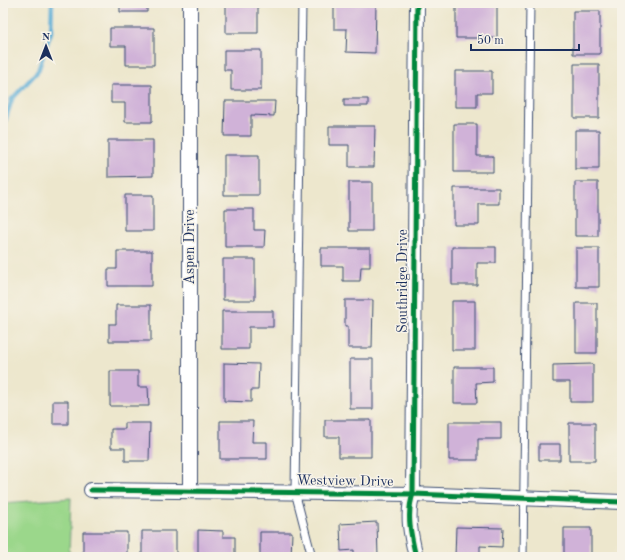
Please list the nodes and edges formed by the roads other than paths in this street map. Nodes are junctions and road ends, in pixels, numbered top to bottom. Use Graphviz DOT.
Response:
graph roads {
  1 [pos="190,3"];
  2 [pos="302,3"];
  3 [pos="417,3"];
  4 [pos="530,3"];
  5 [pos="91,490"];
  6 [pos="190,490"];
  7 [pos="296,492"];
  8 [pos="414,494"];
  9 [pos="523,499"];
  10 [pos="622,502"];
  11 [pos="312,557"];
  12 [pos="416,557"];
  13 [pos="522,557"];
  1 -- 6 [label="street, Aspen Drive"];
  2 -- 7 [label="lane"];
  3 -- 8 [label="street, Southridge Drive"];
  4 -- 9 [label="lane"];
  5 -- 6 [label="street, Westview Drive"];
  6 -- 7 [label="street, Westview Drive"];
  7 -- 8 [label="street, Westview Drive"];
  7 -- 11 [label="lane"];
  8 -- 9 [label="street, Westview Drive"];
  8 -- 12 [label="street, Southridge Drive"];
  9 -- 10 [label="street, Westview Drive"];
  9 -- 13 [label="lane"];
}
